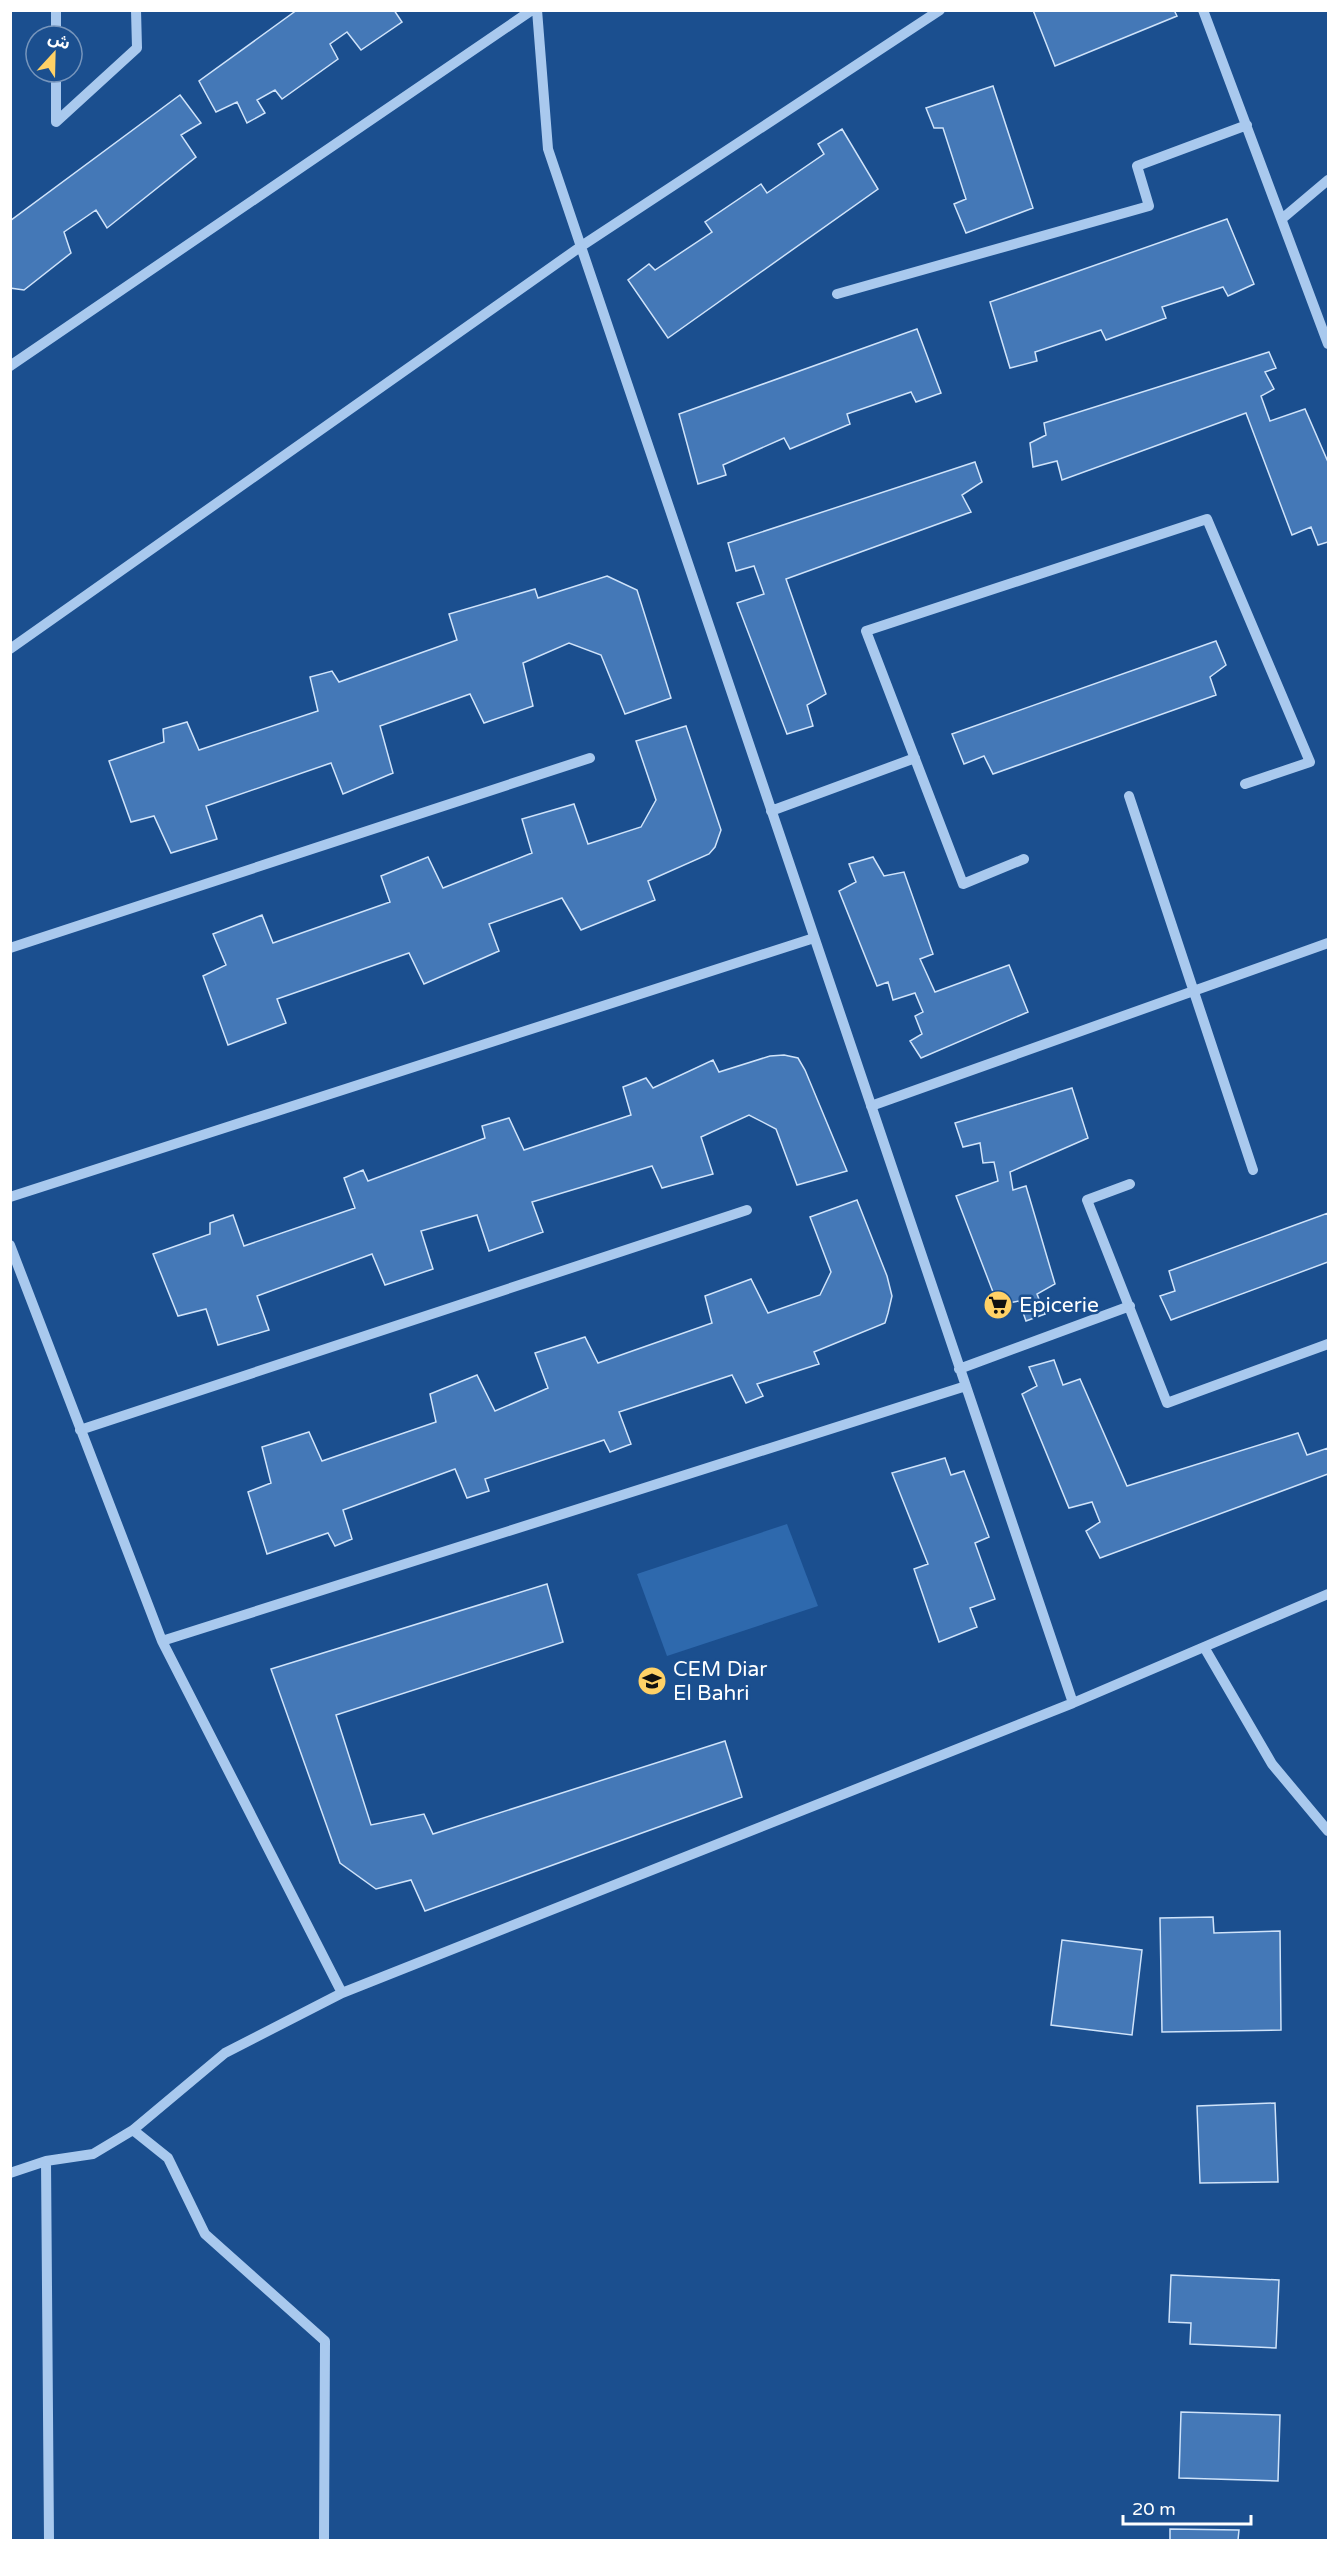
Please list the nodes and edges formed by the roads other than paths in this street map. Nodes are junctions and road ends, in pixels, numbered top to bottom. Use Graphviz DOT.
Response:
graph roads {
  1 [pos="136,10"];
  2 [pos="532,10"];
  3 [pos="537,10"];
  4 [pos="940,10"];
  5 [pos="1203,10"];
  6 [pos="56,84"];
  7 [pos="1247,125"];
  8 [pos="1329,180"];
  9 [pos="1283,219"];
  10 [pos="580,247"];
  11 [pos="837,294"];
  12 [pos="1329,344"];
  13 [pos="10,366"];
  14 [pos="10,650"];
  15 [pos="590,758"];
  16 [pos="915,758"];
  17 [pos="1245,784"];
  18 [pos="1130,796"];
  19 [pos="771,811"];
  20 [pos="1024,859"];
  21 [pos="814,938"];
  22 [pos="1329,943"];
  23 [pos="10,948"];
  24 [pos="1194,991"];
  25 [pos="871,1106"];
  26 [pos="1253,1170"];
  27 [pos="1130,1184"];
  28 [pos="10,1197"];
  29 [pos="747,1210"];
  30 [pos="10,1245"];
  31 [pos="1130,1306"];
  32 [pos="1329,1344"];
  33 [pos="959,1369"];
  34 [pos="966,1386"];
  35 [pos="80,1430"];
  36 [pos="1329,1594"];
  37 [pos="162,1641"];
  38 [pos="1204,1647"];
  39 [pos="1073,1704"];
  40 [pos="1329,1831"];
  41 [pos="342,1993"];
  42 [pos="133,2130"];
  43 [pos="46,2161"];
  44 [pos="10,2173"];
  45 [pos="49,2541"];
  46 [pos="324,2541"];
  1 -- 6 [label="street"];
  2 -- 13 [label="street"];
  3 -- 10 [label="street"];
  4 -- 10 [label="street"];
  5 -- 7 [label="street"];
  7 -- 9 [label="street"];
  7 -- 11 [label="street"];
  8 -- 9 [label="street"];
  9 -- 12 [label="street"];
  10 -- 14 [label="street"];
  10 -- 19 [label="street"];
  15 -- 23 [label="street"];
  16 -- 17 [label="street"];
  16 -- 19 [label="street"];
  16 -- 20 [label="street"];
  18 -- 24 [label="street"];
  19 -- 21 [label="street"];
  21 -- 25 [label="street"];
  21 -- 28 [label="street"];
  22 -- 24 [label="street"];
  24 -- 25 [label="street"];
  24 -- 26 [label="street"];
  25 -- 33 [label="street"];
  27 -- 31 [label="street"];
  29 -- 35 [label="street"];
  30 -- 35 [label="street"];
  31 -- 32 [label="street"];
  31 -- 33 [label="street"];
  33 -- 34 [label="street"];
  34 -- 37 [label="street"];
  34 -- 39 [label="street"];
  35 -- 37 [label="street"];
  36 -- 38 [label="street"];
  37 -- 41 [label="street"];
  38 -- 39 [label="street"];
  38 -- 40 [label="street"];
  39 -- 41 [label="street"];
  41 -- 42 [label="street"];
  42 -- 43 [label="street"];
  42 -- 46 [label="street"];
  43 -- 44 [label="street"];
  43 -- 45 [label="street"];
}
